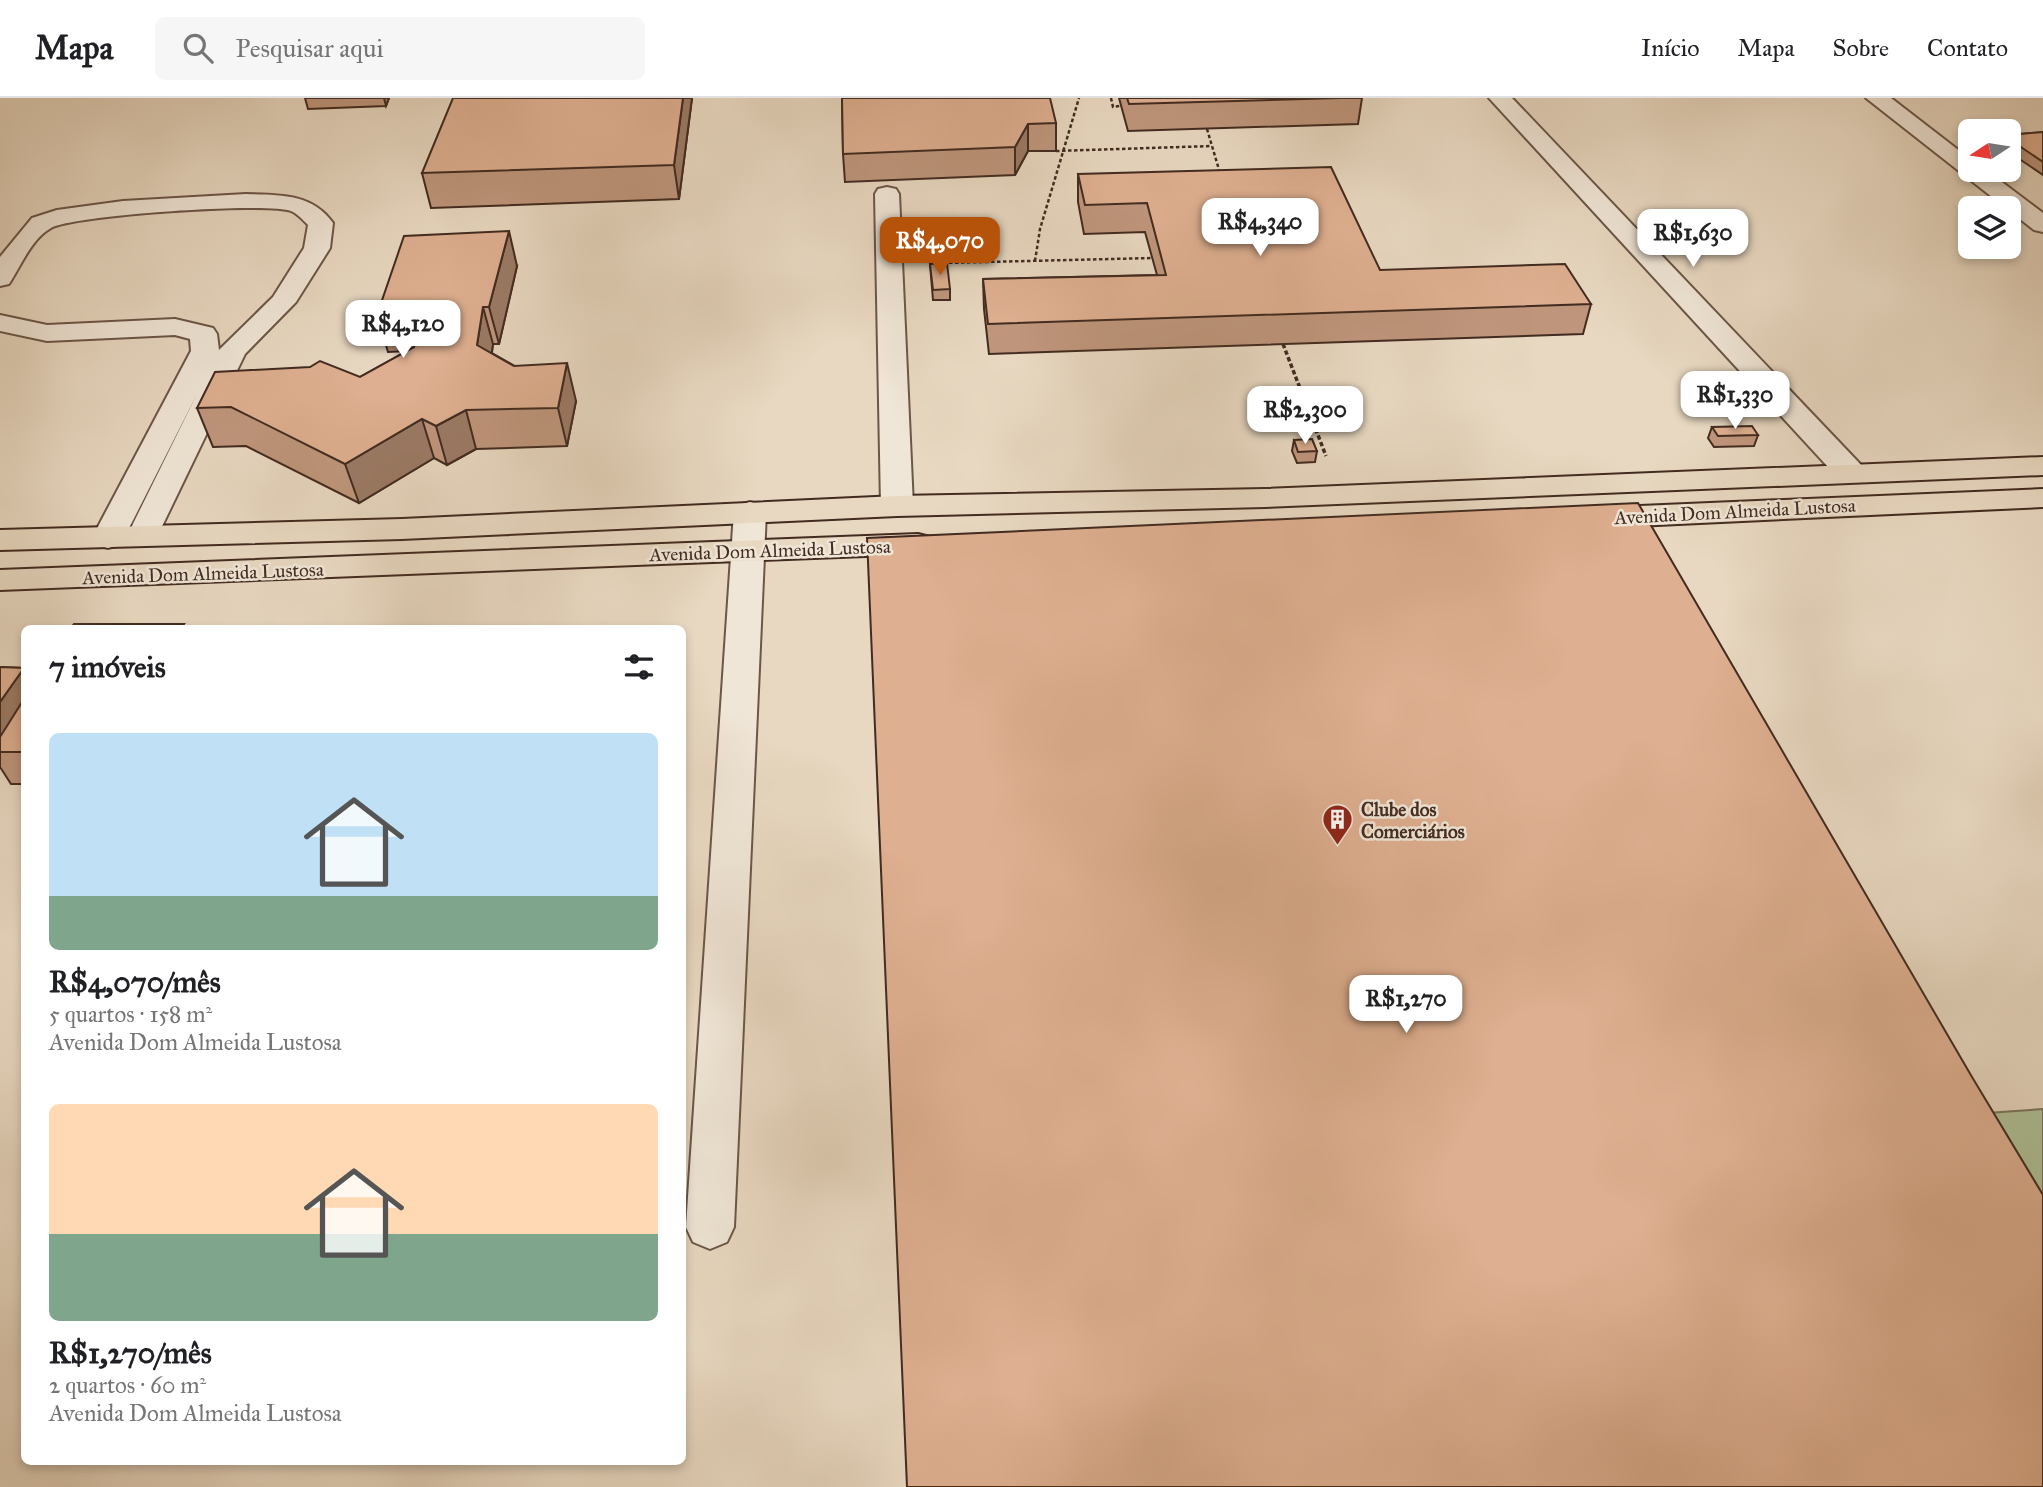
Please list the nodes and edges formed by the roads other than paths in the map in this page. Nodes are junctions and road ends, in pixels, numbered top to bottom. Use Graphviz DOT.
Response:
graph roads {
  1 [pos="1500,98"];
  2 [pos="1877,98"];
  3 [pos="1958,160"];
  4 [pos="1987,182"];
  5 [pos="887,194"];
  6 [pos="2043,225"];
  7 [pos="0,278"];
  8 [pos="0,323"];
  9 [pos="2043,466"];
  10 [pos="1851,473"];
  11 [pos="2043,498"];
  12 [pos="897,506"];
  13 [pos="1569,519"];
  14 [pos="401,529"];
  15 [pos="749,531"];
  16 [pos="143,536"];
  17 [pos="99,538"];
  18 [pos="0,540"];
  19 [pos="941,543"];
  20 [pos="393,566"];
  21 [pos="69,578"];
  22 [pos="0,580"];
  23 [pos="710,1227"];
  1 -- 10 [label="street"];
  2 -- 3 [label="street"];
  4 -- 6 [label="street"];
  5 -- 12 [label="street"];
  7 -- 16 [label="street"];
  8 -- 17 [label="street"];
  9 -- 10 [label="main road, Avenida Dom Almeida Lustosa"];
  10 -- 12 [label="main road, Avenida Dom Almeida Lustosa"];
  11 -- 13 [label="main road, Avenida Dom Almeida Lustosa"];
  12 -- 15 [label="main road, Avenida Dom Almeida Lustosa"];
  14 -- 15 [label="main road, Avenida Dom Almeida Lustosa"];
  14 -- 16 [label="main road, Avenida Dom Almeida Lustosa"];
  14 -- 20 [label="main road"];
  15 -- 19 [label="main road, Avenida Dom Almeida Lustosa"];
  15 -- 20 [label="main road, Avenida Dom Almeida Lustosa"];
  15 -- 23 [label="street"];
  16 -- 17 [label="main road, Avenida Dom Almeida Lustosa"];
  17 -- 18 [label="main road, Avenida Dom Almeida Lustosa"];
  17 -- 21 [label="main road"];
  20 -- 21 [label="main road, Avenida Dom Almeida Lustosa"];
  21 -- 22 [label="main road, Avenida Dom Almeida Lustosa"];
}
